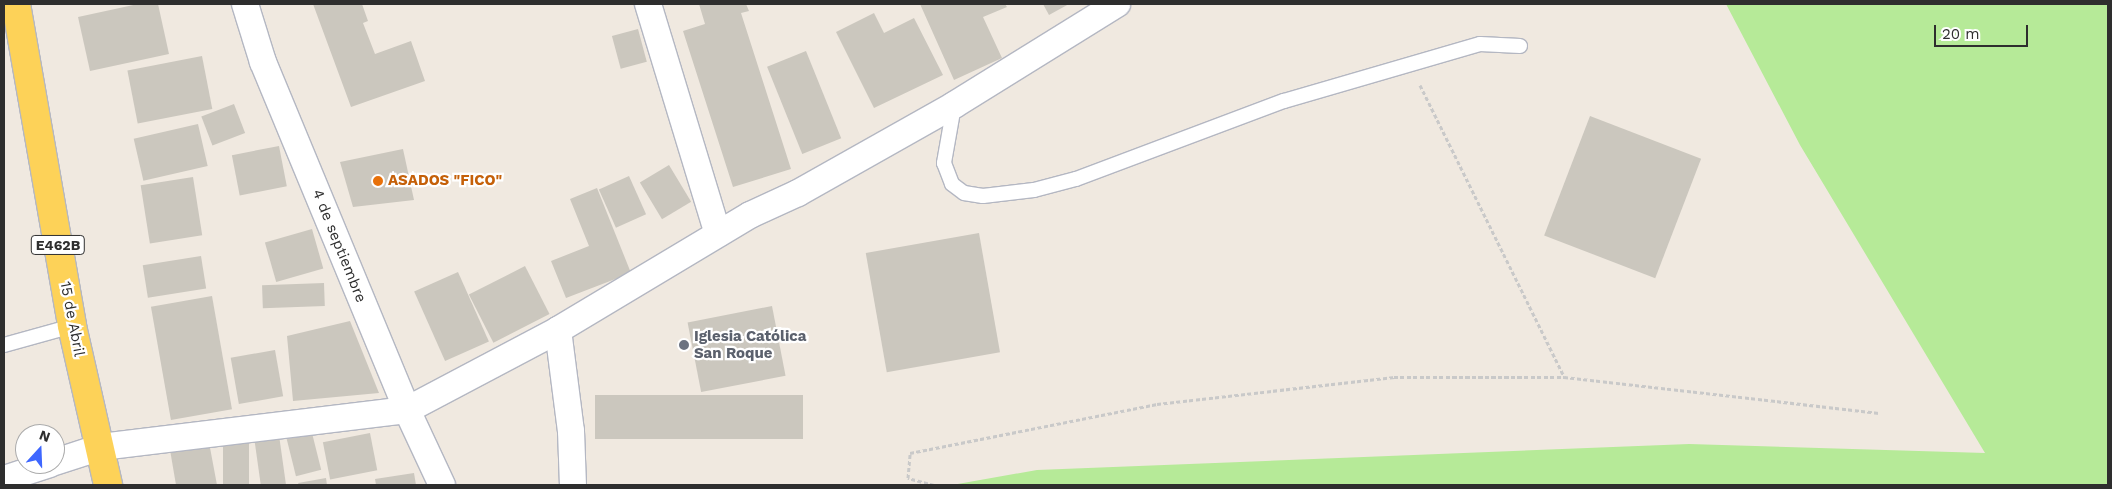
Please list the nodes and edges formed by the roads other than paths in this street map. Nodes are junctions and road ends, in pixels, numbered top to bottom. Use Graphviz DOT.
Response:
graph roads {
  1 [pos="16,4"];
  2 [pos="245,4"];
  3 [pos="648,4"];
  4 [pos="1117,4"];
  5 [pos="1520,46"];
  6 [pos="954,105"];
  7 [pos="718,234"];
  8 [pos="72,326"];
  9 [pos="558,330"];
  10 [pos="4,345"];
  11 [pos="407,410"];
  12 [pos="101,447"];
  13 [pos="65,459"];
  14 [pos="19,474"];
  15 [pos="4,479"];
  16 [pos="108,485"];
  17 [pos="442,485"];
  18 [pos="573,485"];
  1 -- 8 [label="main road, 15 de Abril / E462B"];
  2 -- 11 [label="street, 4 de septiembre"];
  3 -- 7 [label="street"];
  4 -- 6 [label="street"];
  5 -- 6 [label="lane"];
  6 -- 7 [label="street"];
  7 -- 9 [label="street"];
  8 -- 10 [label="lane"];
  8 -- 12 [label="main road, 15 de Abril / E462B"];
  9 -- 11 [label="street"];
  9 -- 18 [label="street"];
  11 -- 12 [label="street"];
  11 -- 17 [label="street, 4 de septiembre"];
  12 -- 13 [label="street"];
  12 -- 16 [label="main road, 15 de Abril / E462B"];
  14 -- 15 [label="street"];
}
